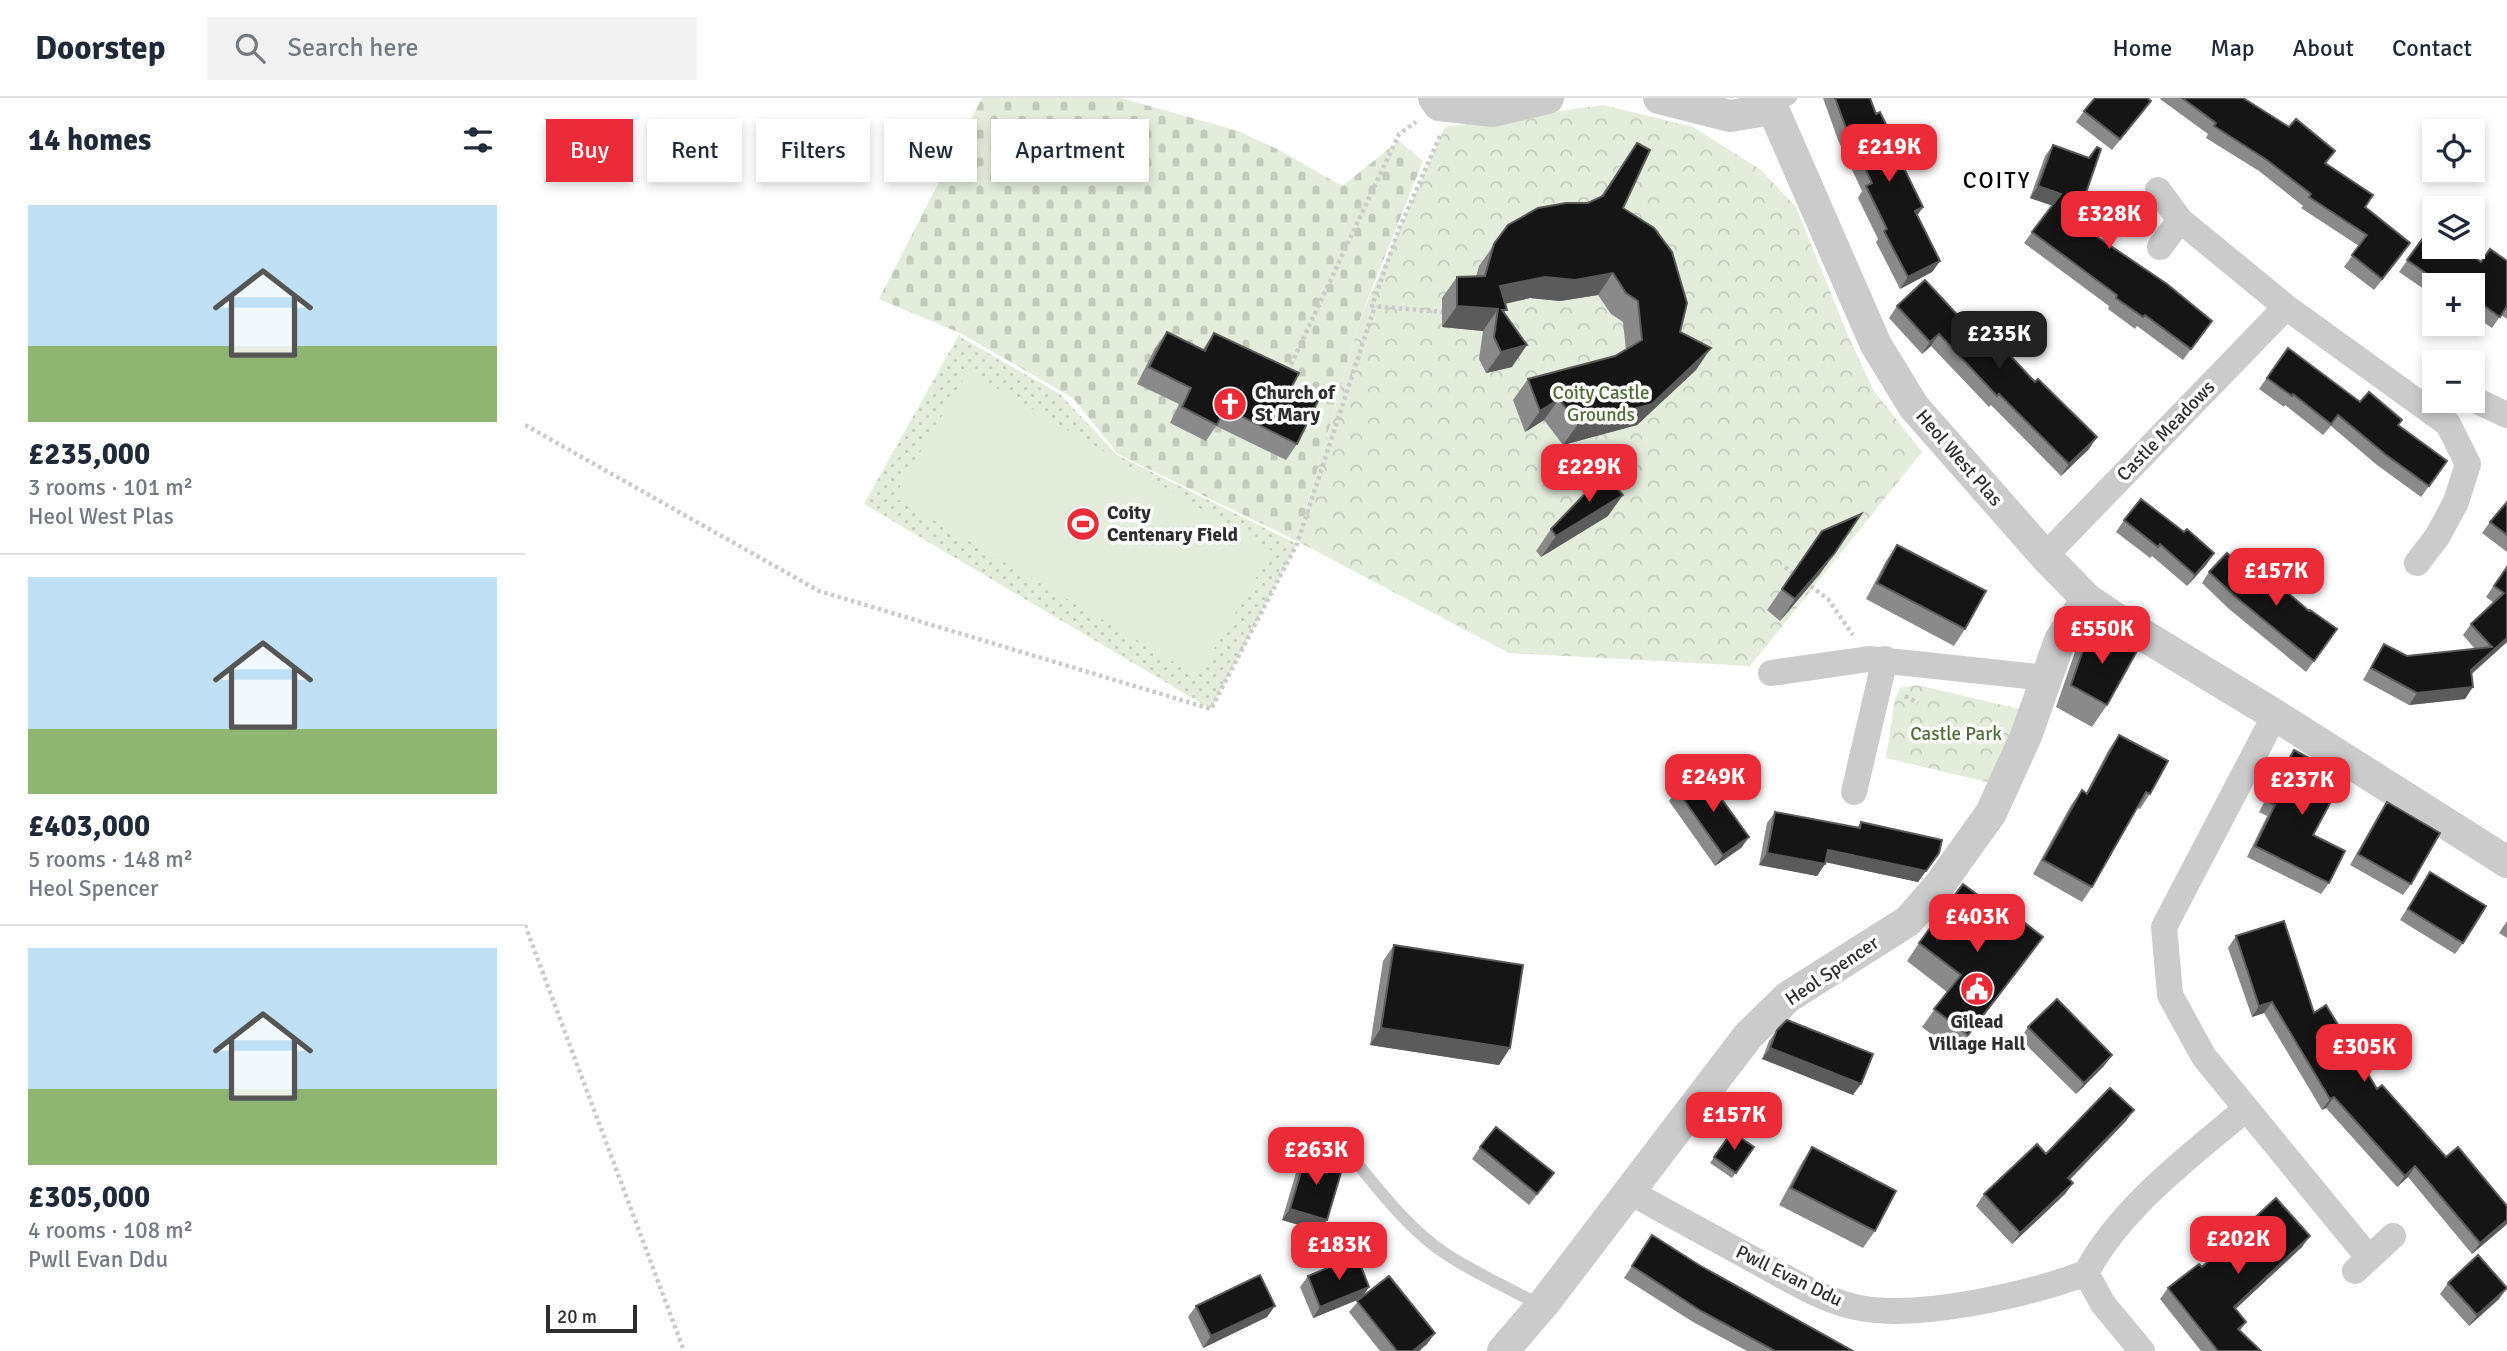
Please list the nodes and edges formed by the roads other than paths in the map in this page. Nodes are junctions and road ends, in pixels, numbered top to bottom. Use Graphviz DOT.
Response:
graph roads {
  1 [pos="1548,98"];
  2 [pos="1659,98"];
  3 [pos="1777,102"];
  4 [pos="1443,103"];
  5 [pos="2158,190"];
  6 [pos="2181,220"];
  7 [pos="2160,247"];
  8 [pos="2286,307"];
  9 [pos="2422,404"];
  10 [pos="2485,405"];
  11 [pos="2434,413"];
  12 [pos="2507,415"];
  13 [pos="2045,556"];
  14 [pos="2417,564"];
  15 [pos="2087,599"];
  16 [pos="1877,659"];
  17 [pos="1771,673"];
  18 [pos="2047,678"];
  19 [pos="2275,715"];
  20 [pos="1854,792"];
  21 [pos="2507,862"];
  22 [pos="2246,1109"];
  23 [pos="1356,1162"];
  24 [pos="1628,1191"];
  25 [pos="2393,1236"];
  26 [pos="2086,1273"];
  27 [pos="1542,1306"];
  28 [pos="1503,1351"];
  29 [pos="2142,1351"];
  1 -- 4 [label="street"];
  2 -- 3 [label="street"];
  3 -- 13 [label="street, Heol West Plas"];
  5 -- 6 [label="street"];
  6 -- 7 [label="street"];
  6 -- 8 [label="street"];
  8 -- 9 [label="street"];
  8 -- 13 [label="street, Castle Meadows"];
  10 -- 12 [label="street"];
  11 -- 14 [label="street"];
  13 -- 15 [label="street, Heol West Plas"];
  15 -- 18 [label="street, Heol Spencer"];
  15 -- 19 [label="street, Heol West Plas"];
  16 -- 17 [label="street"];
  16 -- 18 [label="street"];
  16 -- 20 [label="street"];
  18 -- 24 [label="street, Heol Spencer"];
  19 -- 21 [label="street, Heol West Plas"];
  19 -- 22 [label="street"];
  22 -- 25 [label="street"];
  22 -- 26 [label="street"];
  23 -- 27 [label="lane"];
  24 -- 26 [label="street, Pwll Evan Ddu"];
  24 -- 27 [label="street, Heol Spencer"];
  26 -- 29 [label="street"];
  27 -- 28 [label="street, Heol Spencer"];
}
